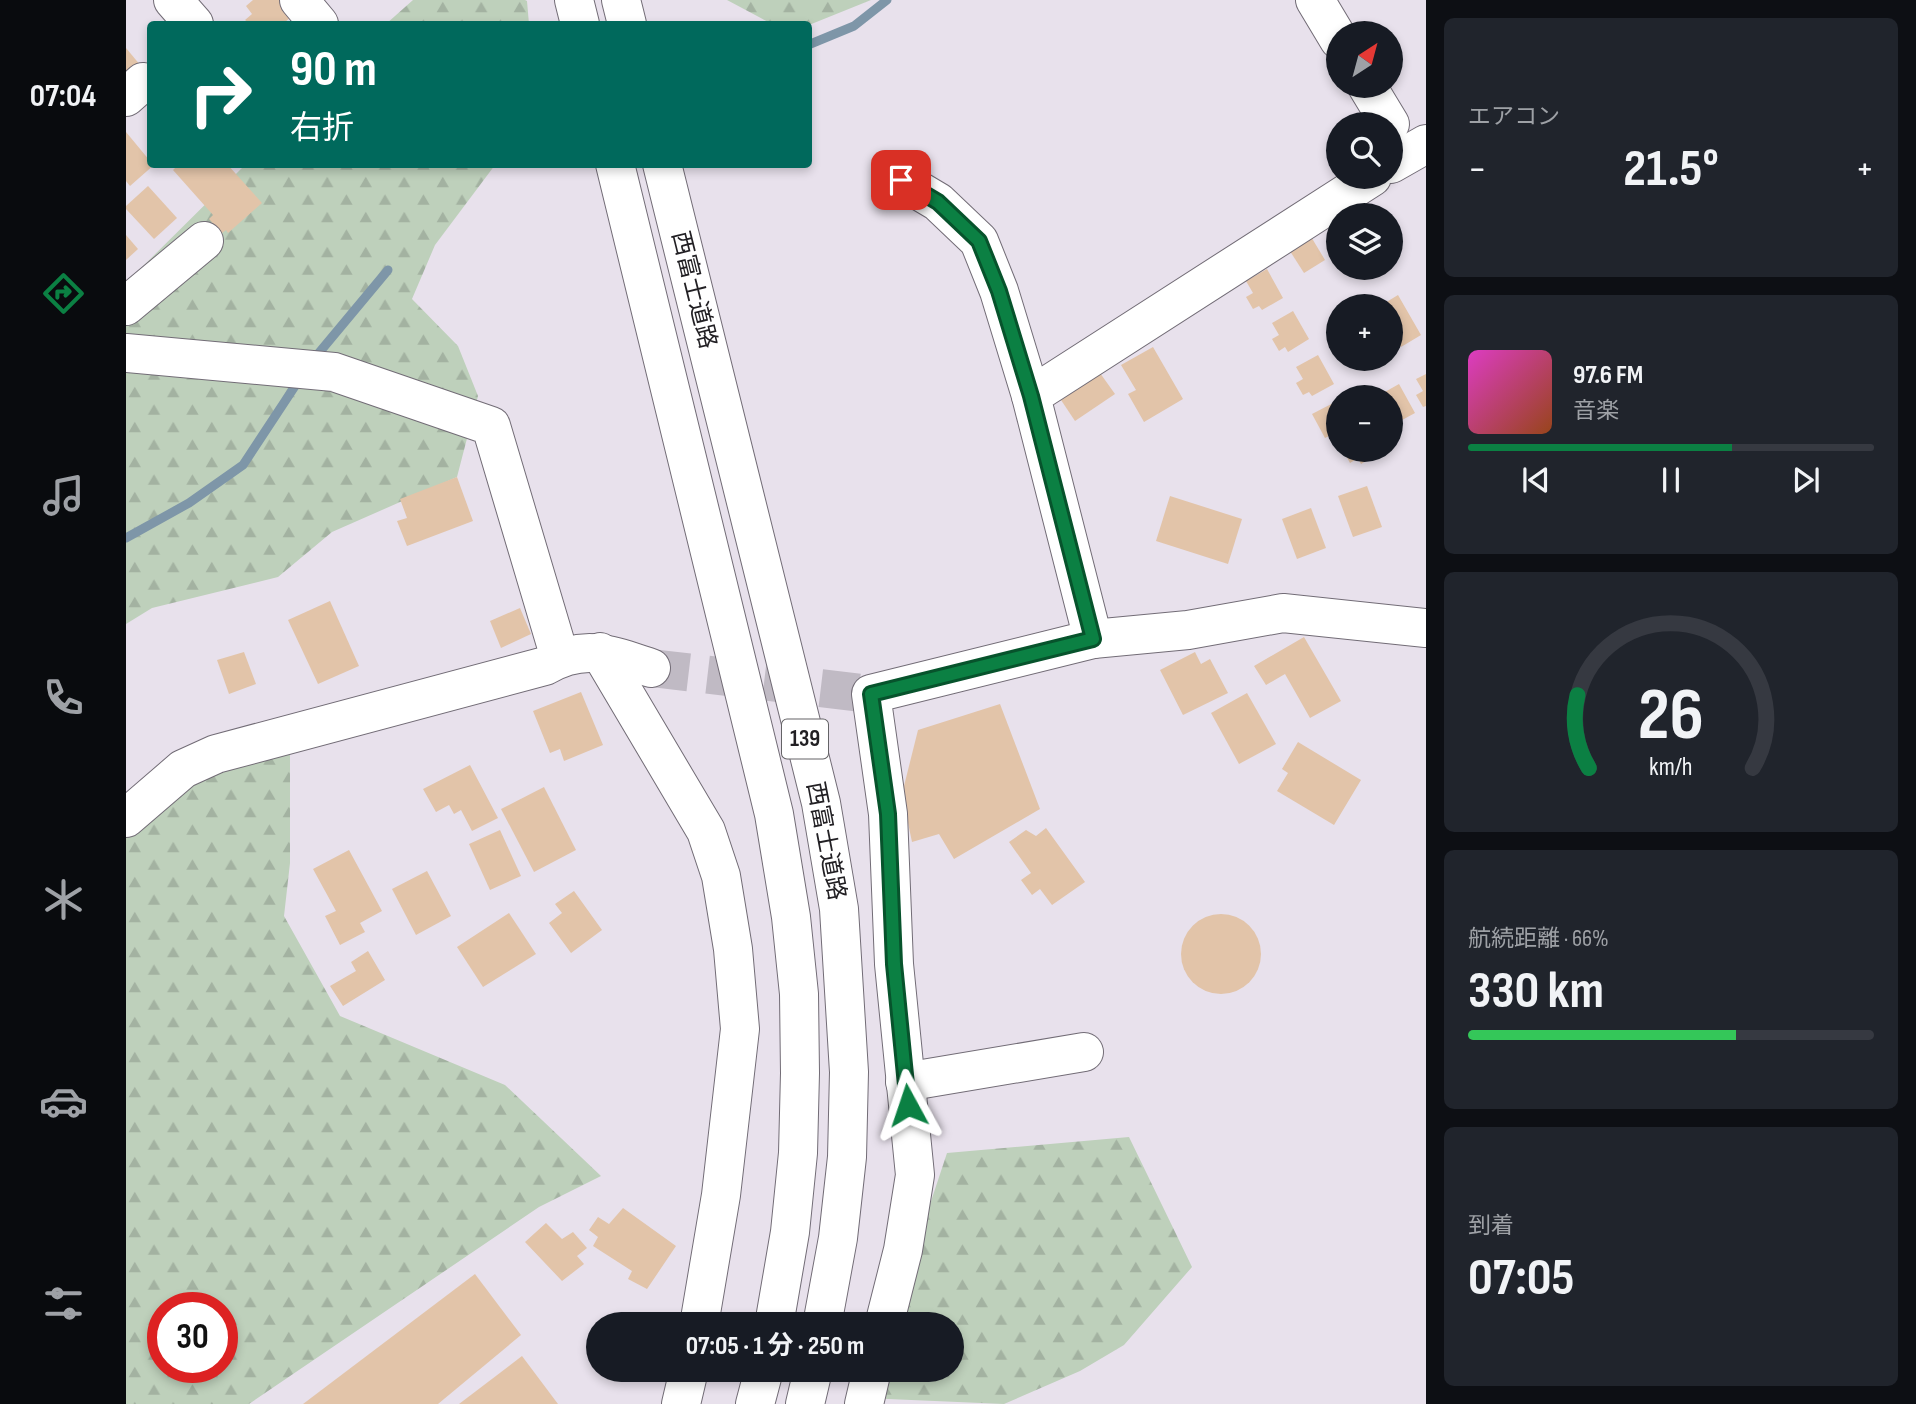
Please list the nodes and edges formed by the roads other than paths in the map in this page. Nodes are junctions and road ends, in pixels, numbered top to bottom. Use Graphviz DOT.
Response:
graph roads {
  1 [pos="173,0"];
  2 [pos="299,0"];
  3 [pos="574,0"];
  4 [pos="621,0"];
  5 [pos="1314,0"];
  6 [pos="191,21"];
  7 [pos="316,21"];
  8 [pos="579,21"];
  9 [pos="626,21"];
  10 [pos="1327,21"];
  11 [pos="616,168"];
  12 [pos="663,168"];
  13 [pos="901,180"];
  14 [pos="1353,189"];
  15 [pos="204,241"];
  16 [pos="126,306"];
  17 [pos="126,353"];
  18 [pos="1031,396"];
  19 [pos="1426,628"];
  20 [pos="1093,639"];
  21 [pos="600,652"];
  22 [pos="560,657"];
  23 [pos="651,668"];
  24 [pos="126,818"];
  25 [pos="1084,1052"];
  26 [pos="905,1082"];
  27 [pos="701,1312"];
  28 [pos="776,1312"];
  29 [pos="824,1312"];
  30 [pos="887,1312"];
  31 [pos="686,1382"];
  32 [pos="761,1382"];
  33 [pos="810,1382"];
  34 [pos="870,1382"];
  35 [pos="681,1404"];
  36 [pos="755,1404"];
  37 [pos="805,1404"];
  38 [pos="864,1404"];
  1 -- 6 [label="main road"];
  2 -- 7 [label="main road"];
  3 -- 8 [label="main road"];
  4 -- 9 [label="main road"];
  5 -- 10 [label="main road"];
  11 -- 28 [label="main road, 西富士道路 / 139"];
  12 -- 29 [label="main road, 西富士道路 / 139"];
  13 -- 18 [label="main road"];
  14 -- 18 [label="main road"];
  15 -- 16 [label="main road"];
  17 -- 22 [label="main road"];
  18 -- 20 [label="main road"];
  19 -- 20 [label="main road"];
  20 -- 26 [label="main road"];
  21 -- 22 [label="main road"];
  21 -- 23 [label="main road"];
  21 -- 27 [label="main road"];
  22 -- 24 [label="main road"];
  25 -- 26 [label="main road"];
  26 -- 30 [label="main road"];
  31 -- 35 [label="main road"];
  32 -- 36 [label="main road"];
  33 -- 37 [label="main road"];
  34 -- 38 [label="main road"];
}
